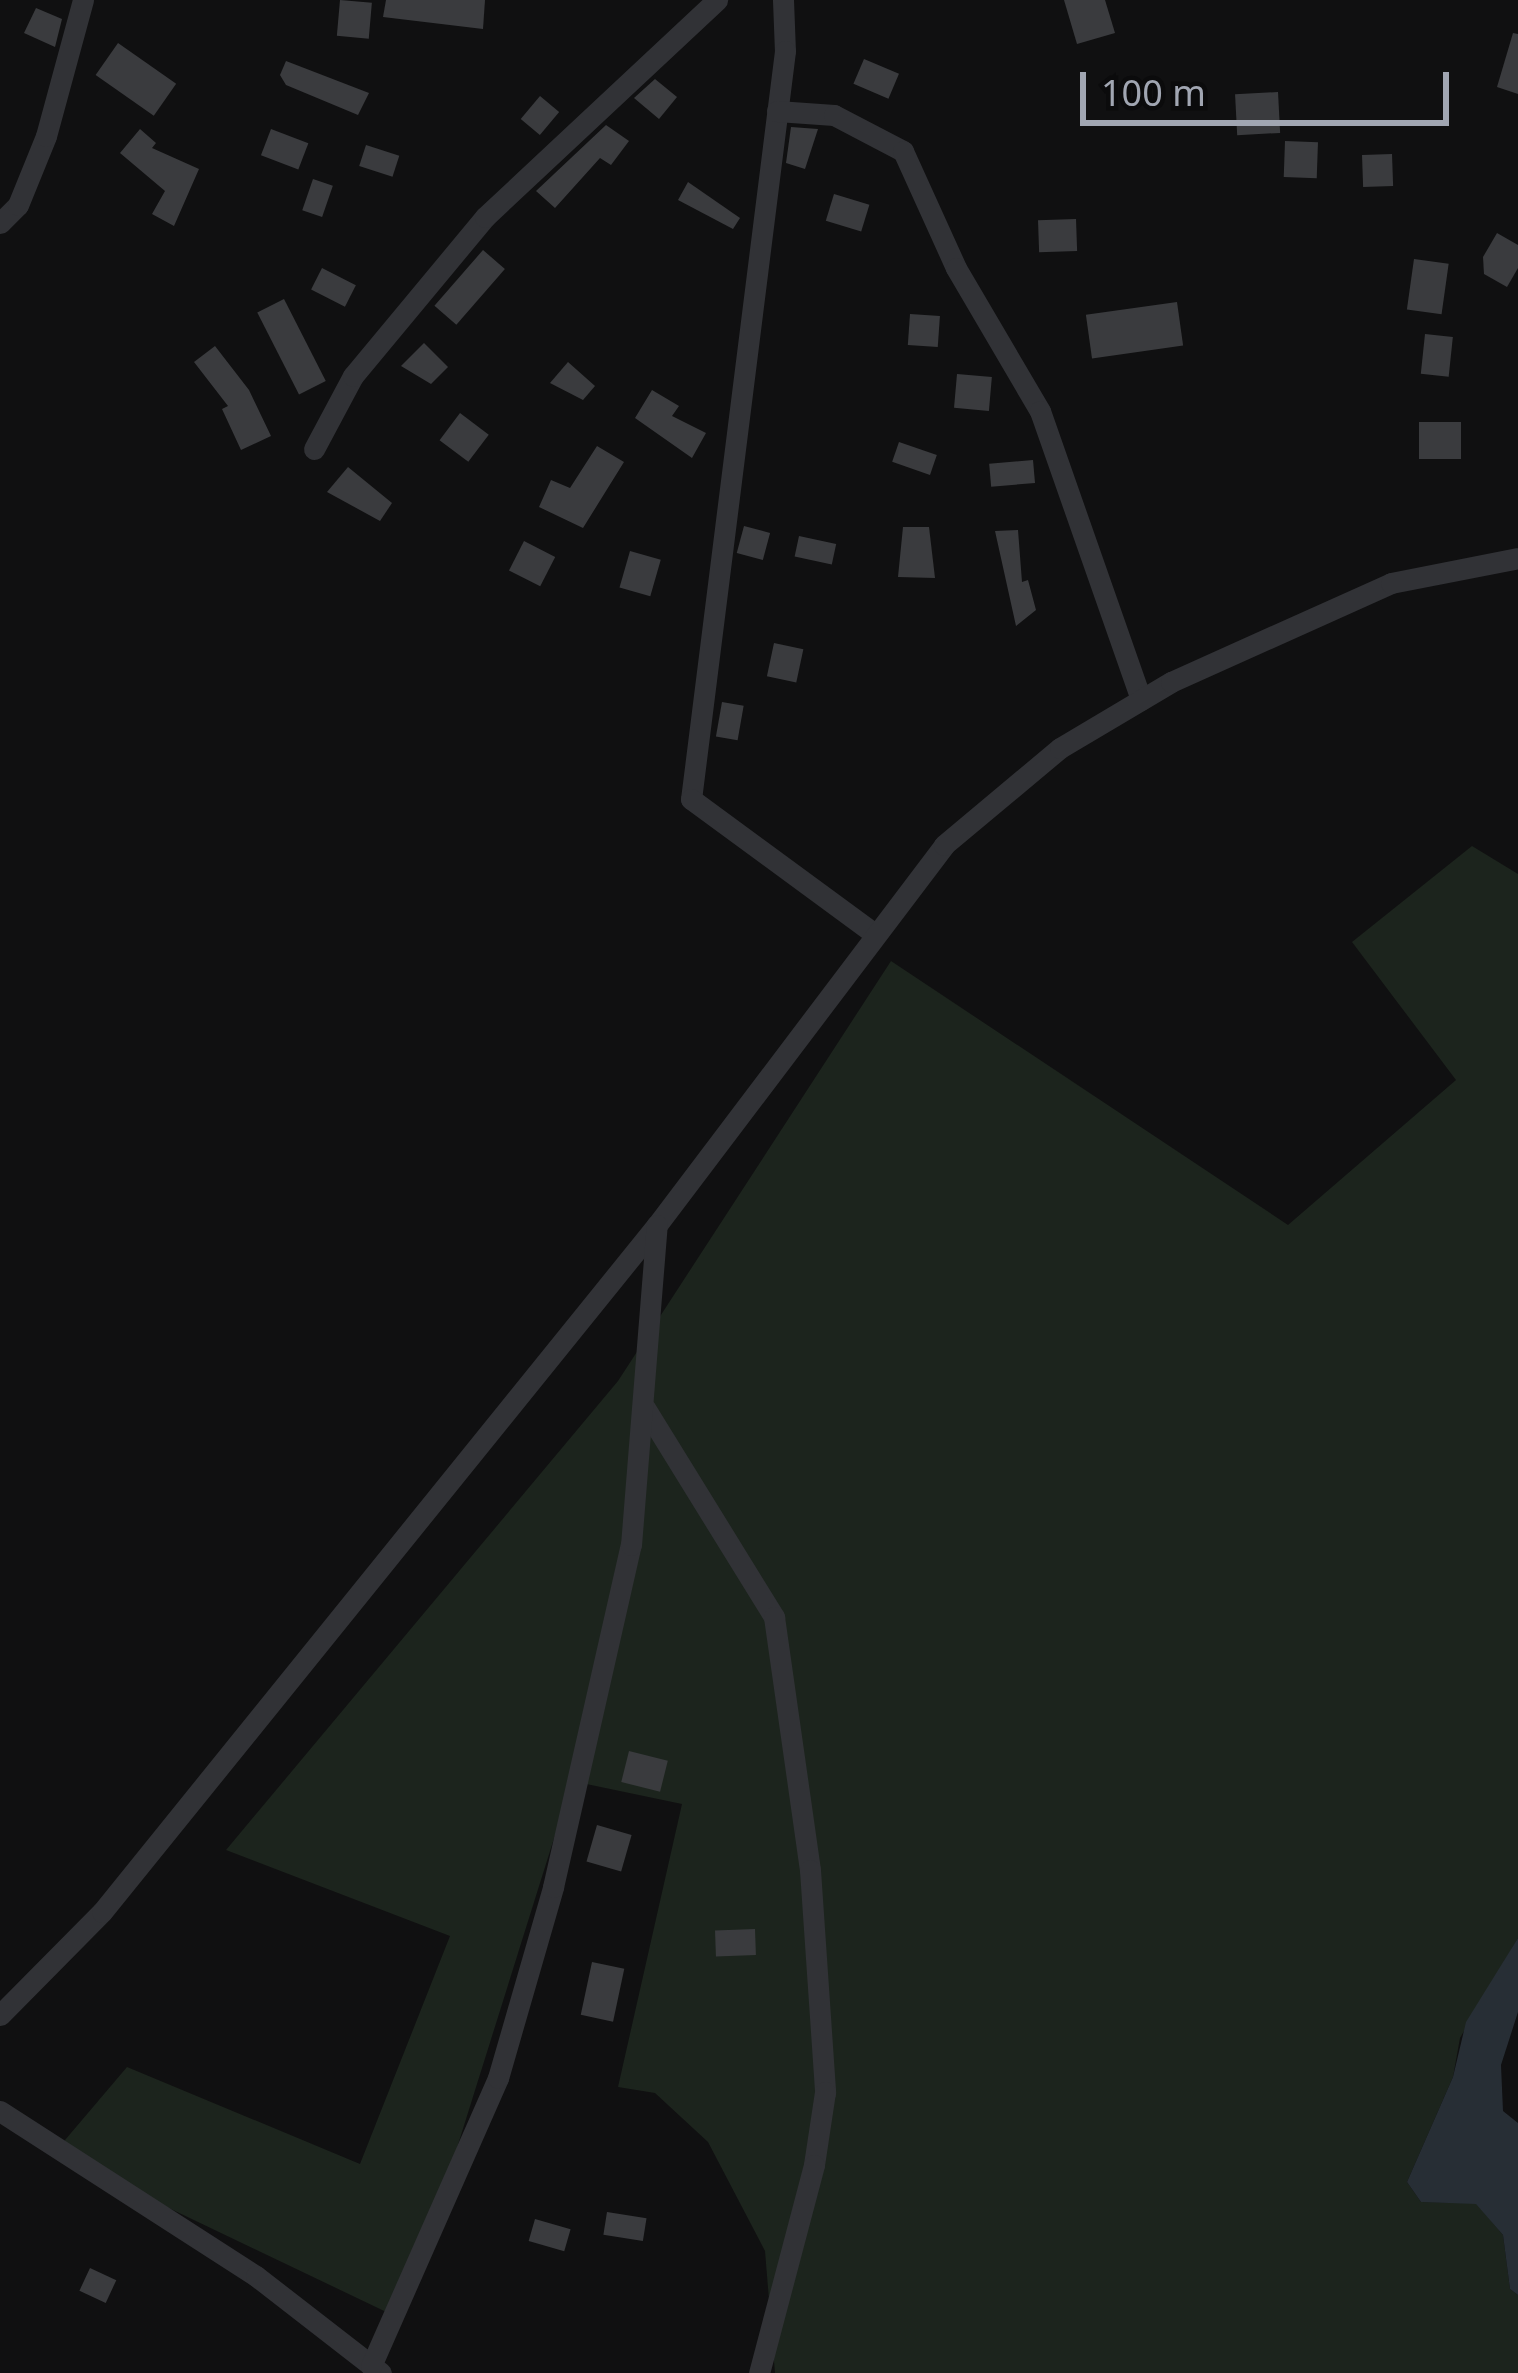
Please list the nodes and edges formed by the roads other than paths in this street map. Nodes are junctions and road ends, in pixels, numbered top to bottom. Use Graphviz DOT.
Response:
graph roads {
  1 [pos="83,0"];
  2 [pos="717,0"];
  3 [pos="783,0"];
  4 [pos="777,111"];
  5 [pos="0,223"];
  6 [pos="314,449"];
  7 [pos="1518,558"];
  8 [pos="1141,700"];
  9 [pos="871,931"];
  10 [pos="657,1225"];
  11 [pos="644,1406"];
  12 [pos="0,2015"];
  13 [pos="0,2111"];
  14 [pos="376,2370"];
  15 [pos="759,2373"];
  1 -- 5 [label="street"];
  2 -- 6 [label="street"];
  3 -- 4 [label="street"];
  4 -- 8 [label="street"];
  4 -- 9 [label="street"];
  7 -- 8 [label="street"];
  8 -- 9 [label="street"];
  9 -- 10 [label="street"];
  10 -- 11 [label="street"];
  10 -- 12 [label="street"];
  11 -- 14 [label="street"];
  11 -- 15 [label="street"];
  13 -- 14 [label="street"];
}
